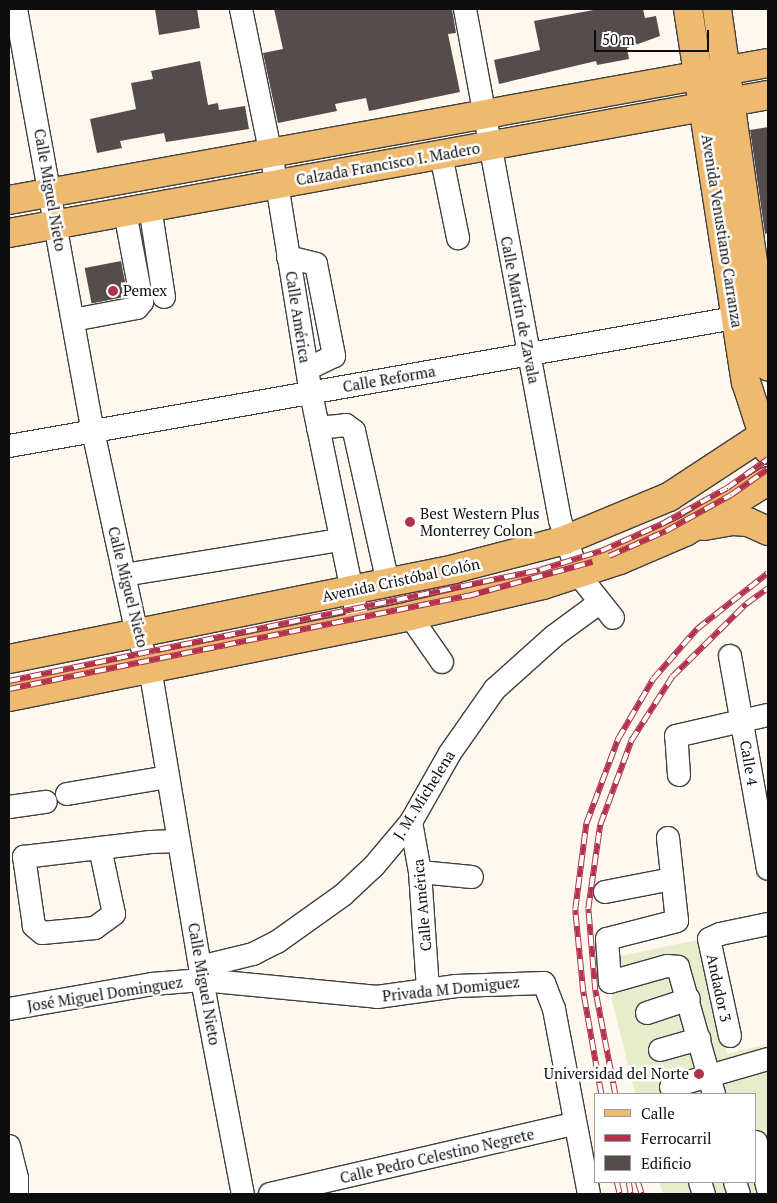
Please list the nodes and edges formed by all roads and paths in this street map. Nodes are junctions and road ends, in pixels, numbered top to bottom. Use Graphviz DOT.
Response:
graph roads {
  1 [pos="16,9"];
  2 [pos="241,9"];
  3 [pos="465,9"];
  4 [pos="688,9"];
  5 [pos="717,9"];
  6 [pos="768,63"];
  7 [pos="726,71"];
  8 [pos="698,76"];
  9 [pos="768,95"];
  10 [pos="731,102"];
  11 [pos="703,107"];
  12 [pos="485,114"];
  13 [pos="489,146"];
  14 [pos="270,153"];
  15 [pos="441,155"];
  16 [pos="277,184"];
  17 [pos="52,192"];
  18 [pos="9,200"];
  19 [pos="138,210"];
  20 [pos="56,225"];
  21 [pos="9,233"];
  22 [pos="458,238"];
  23 [pos="164,297"];
  24 [pos="755,314"];
  25 [pos="73,320"];
  26 [pos="528,354"];
  27 [pos="768,366"];
  28 [pos="311,392"];
  29 [pos="318,428"];
  30 [pos="93,431"];
  31 [pos="767,439"];
  32 [pos="9,446"];
  33 [pos="768,480"];
  34 [pos="685,532"];
  35 [pos="768,532"];
  36 [pos="340,540"];
  37 [pos="565,540"];
  38 [pos="578,574"];
  39 [pos="124,575"];
  40 [pos="388,583"];
  41 [pos="352,590"];
  42 [pos="606,611"];
  43 [pos="410,616"];
  44 [pos="359,625"];
  45 [pos="137,635"];
  46 [pos="730,656"];
  47 [pos="9,659"];
  48 [pos="442,662"];
  49 [pos="150,668"];
  50 [pos="9,697"];
  51 [pos="768,715"];
  52 [pos="742,720"];
  53 [pos="679,776"];
  54 [pos="168,777"];
  55 [pos="67,794"];
  56 [pos="762,797"];
  57 [pos="46,802"];
  58 [pos="9,807"];
  59 [pos="411,822"];
  60 [pos="668,838"];
  61 [pos="179,841"];
  62 [pos="100,848"];
  63 [pos="768,869"];
  64 [pos="420,872"];
  65 [pos="472,877"];
  66 [pos="672,878"];
  67 [pos="605,892"];
  68 [pos="768,924"];
  69 [pos="201,973"];
  70 [pos="428,989"];
  71 [pos="689,999"];
  72 [pos="9,1009"];
  73 [pos="647,1014"];
  74 [pos="730,1036"];
  75 [pos="699,1039"];
  76 [pos="660,1050"];
  77 [pos="768,1059"];
  78 [pos="712,1086"];
  79 [pos="671,1087"];
  80 [pos="574,1124"];
  81 [pos="9,1146"];
  82 [pos="757,1146"];
  83 [pos="768,1189"];
  84 [pos="17,1194"];
  85 [pos="243,1194"];
  86 [pos="270,1194"];
  87 [pos="589,1194"];
  1 -- 17 [label="street, Calle Miguel Nieto"];
  2 -- 14 [label="street, Calle América"];
  3 -- 12 [label="street, Calle Martín de Zavala"];
  4 -- 8 [label="main road, Avenida Venustiano Carranza"];
  5 -- 7 [label="main road, Avenida Venustiano Carranza"];
  6 -- 7 [label="main road, Calzada Francisco I. Madero"];
  7 -- 8 [label="main road, Calzada Francisco I. Madero"];
  7 -- 10 [label="main road, Avenida Venustiano Carranza"];
  8 -- 11 [label="main road, Avenida Venustiano Carranza"];
  8 -- 12 [label="main road, Calzada Francisco I. Madero"];
  9 -- 10 [label="main road, Calzada Francisco I. Madero"];
  10 -- 11 [label="main road, Calzada Francisco I. Madero"];
  10 -- 24 [label="main road, Avenida Venustiano Carranza"];
  11 -- 13 [label="main road, Calzada Francisco I. Madero"];
  11 -- 24 [label="main road, Avenida Venustiano Carranza"];
  12 -- 13 [label="street, Calle Martín de Zavala"];
  12 -- 14 [label="main road, Calzada Francisco I. Madero"];
  13 -- 15 [label="main road, Calzada Francisco I. Madero"];
  13 -- 26 [label="street, Calle Martín de Zavala"];
  14 -- 16 [label="street, Calle América"];
  14 -- 17 [label="main road, Calzada Francisco I. Madero"];
  15 -- 16 [label="main road, Calzada Francisco I. Madero"];
  15 -- 22 [label="street"];
  16 -- 19 [label="main road, Calzada Francisco I. Madero"];
  16 -- 28 [label="street, Calle América"];
  17 -- 18 [label="main road, Calzada Francisco I. Madero"];
  17 -- 20 [label="street, Calle Miguel Nieto"];
  19 -- 20 [label="main road, Calzada Francisco I. Madero"];
  19 -- 23 [label="street"];
  19 -- 25 [label="street"];
  20 -- 21 [label="main road, Calzada Francisco I. Madero"];
  20 -- 25 [label="street, Calle Miguel Nieto"];
  24 -- 26 [label="street, Calle Reforma"];
  24 -- 27 [label="main road, Avenida Venustiano Carranza"];
  24 -- 31 [label="main road, Avenida Venustiano Carranza"];
  25 -- 30 [label="street, Calle Miguel Nieto"];
  26 -- 28 [label="street, Calle Reforma"];
  26 -- 37 [label="street, Calle Martín de Zavala"];
  28 -- 29 [label="street, Calle América"];
  28 -- 30 [label="street, Calle Reforma"];
  29 -- 36 [label="street, Calle América"];
  29 -- 40 [label="street"];
  30 -- 32 [label="street, Calle Reforma"];
  30 -- 39 [label="street, Calle Miguel Nieto"];
  31 -- 37 [label="main road, Avenida Cristóbal Colón"];
  33 -- 34 [label="main road"];
  34 -- 35 [label="main road"];
  34 -- 38 [label="main road"];
  36 -- 39 [label="street"];
  36 -- 41 [label="street, Calle América"];
  37 -- 38 [label="street, Calle Martín de Zavala"];
  37 -- 40 [label="main road, Avenida Cristóbal Colón"];
  38 -- 42 [label="street, Calle Martín de Zavala"];
  38 -- 43 [label="main road"];
  39 -- 45 [label="street, Calle Miguel Nieto"];
  40 -- 41 [label="main road, Avenida Cristóbal Colón"];
  41 -- 44 [label="street, Calle América"];
  41 -- 45 [label="main road, Avenida Cristóbal Colón"];
  42 -- 59 [label="street, J. M. Michelena"];
  43 -- 44 [label="main road"];
  43 -- 48 [label="street"];
  44 -- 49 [label="main road"];
  45 -- 47 [label="main road, Avenida Cristóbal Colón"];
  45 -- 49 [label="street, Calle Miguel Nieto"];
  46 -- 52 [label="street, Calle 4"];
  49 -- 50 [label="main road"];
  49 -- 54 [label="street, Calle Miguel Nieto"];
  51 -- 52 [label="street"];
  52 -- 53 [label="street"];
  52 -- 56 [label="street, Calle 4"];
  54 -- 55 [label="street"];
  54 -- 61 [label="street, Calle Miguel Nieto"];
  56 -- 63 [label="street, Calle 4"];
  57 -- 58 [label="street"];
  59 -- 64 [label="street, Calle América"];
  59 -- 69 [label="street, J. M. Michelena"];
  60 -- 66 [label="street"];
  61 -- 62 [label="street"];
  61 -- 69 [label="street, Calle Miguel Nieto"];
  62 -- 62 [label="street"];
  64 -- 65 [label="street"];
  64 -- 70 [label="street, Calle América"];
  66 -- 67 [label="street"];
  66 -- 71 [label="street"];
  68 -- 74 [label="street, Andador 3"];
  69 -- 70 [label="street, Privada M Domiguez"];
  69 -- 72 [label="street, José Miguel Dominguez"];
  69 -- 85 [label="street, Calle Miguel Nieto"];
  70 -- 80 [label="street, Privada M Domiguez"];
  71 -- 73 [label="street"];
  71 -- 75 [label="street"];
  75 -- 76 [label="street"];
  75 -- 78 [label="street"];
  77 -- 78 [label="street"];
  78 -- 79 [label="street"];
  80 -- 86 [label="street, Calle Pedro Celestino Negrete"];
  80 -- 87 [label="street, Privada M Domiguez"];
  81 -- 84 [label="street"];
  82 -- 83 [label="street"];
}
